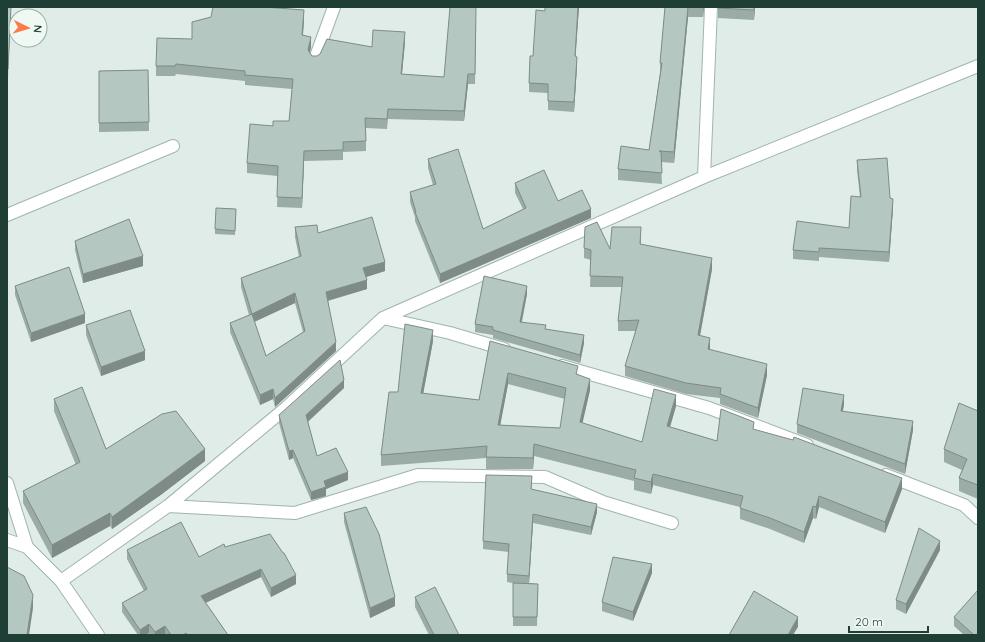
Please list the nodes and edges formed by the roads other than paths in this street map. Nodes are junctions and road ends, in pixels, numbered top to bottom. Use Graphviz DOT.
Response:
graph roads {
  1 [pos="334,7"];
  2 [pos="711,7"];
  3 [pos="315,59"];
  4 [pos="978,66"];
  5 [pos="173,146"];
  6 [pos="704,177"];
  7 [pos="7,215"];
  8 [pos="384,318"];
  9 [pos="518,353"];
  10 [pos="549,362"];
  11 [pos="821,450"];
  12 [pos="879,472"];
  13 [pos="7,484"];
  14 [pos="168,506"];
  15 [pos="978,518"];
  16 [pos="672,522"];
  17 [pos="7,540"];
  18 [pos="27,548"];
  19 [pos="60,581"];
  20 [pos="98,635"];
  1 -- 3 [label="street"];
  2 -- 6 [label="street"];
  4 -- 6 [label="street"];
  5 -- 7 [label="street"];
  6 -- 8 [label="street"];
  8 -- 9 [label="street"];
  8 -- 14 [label="street"];
  10 -- 11 [label="street"];
  12 -- 15 [label="street"];
  13 -- 18 [label="street"];
  14 -- 16 [label="street"];
  14 -- 19 [label="street"];
  17 -- 18 [label="street"];
  18 -- 19 [label="street"];
  19 -- 20 [label="street"];
}
